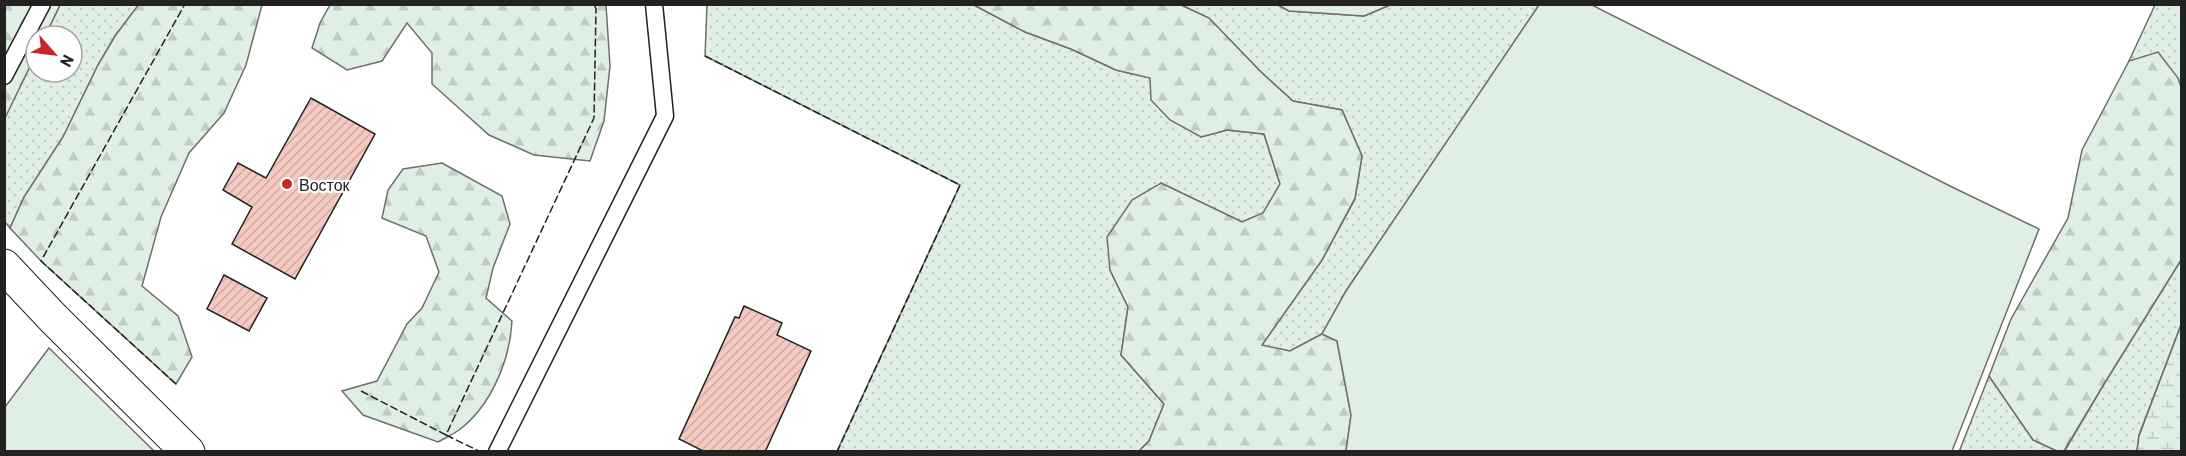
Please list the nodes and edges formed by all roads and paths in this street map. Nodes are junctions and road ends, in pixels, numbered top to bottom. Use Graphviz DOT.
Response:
graph roads {
  1 [pos="42,4"];
  2 [pos="654,4"];
  3 [pos="4,76"];
  4 [pos="4,266"];
  5 [pos="188,452"];
  6 [pos="497,452"];
  1 -- 3 [label="lane"];
  2 -- 6 [label="lane"];
  4 -- 5 [label="street"];
}
